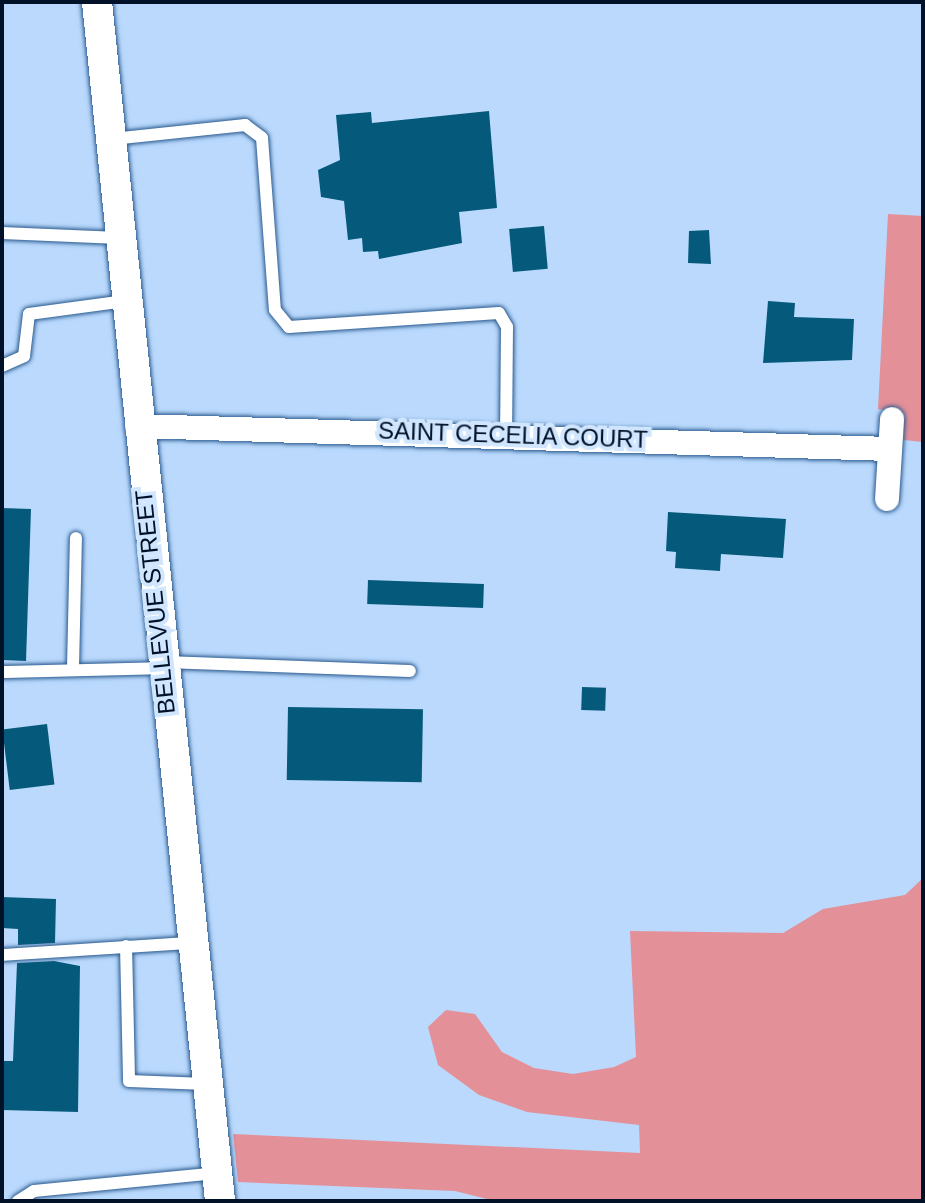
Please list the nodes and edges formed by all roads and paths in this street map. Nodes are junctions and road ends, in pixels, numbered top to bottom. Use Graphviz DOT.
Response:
graph roads {
  1 [pos="97,2"];
  2 [pos="110,139"];
  3 [pos="2,233"];
  4 [pos="119,238"];
  5 [pos="125,301"];
  6 [pos="2,366"];
  7 [pos="892,419"];
  8 [pos="137,426"];
  9 [pos="506,434"];
  10 [pos="890,449"];
  11 [pos="887,499"];
  12 [pos="76,538"];
  13 [pos="161,665"];
  14 [pos="73,668"];
  15 [pos="410,671"];
  16 [pos="2,672"];
  17 [pos="190,943"];
  18 [pos="126,946"];
  19 [pos="2,955"];
  20 [pos="206,1084"];
  21 [pos="218,1187"];
  22 [pos="18,1201"];
  1 -- 2 [label="street, BELLEVUE STREET"];
  2 -- 4 [label="street, BELLEVUE STREET"];
  2 -- 9 [label="lane"];
  3 -- 4 [label="lane"];
  4 -- 5 [label="street, BELLEVUE STREET"];
  5 -- 6 [label="lane"];
  5 -- 8 [label="street, BELLEVUE STREET"];
  7 -- 10 [label="street"];
  8 -- 9 [label="street, SAINT CECELIA COURT"];
  8 -- 13 [label="street, BELLEVUE STREET"];
  9 -- 10 [label="street, SAINT CECELIA COURT"];
  10 -- 11 [label="street"];
  12 -- 14 [label="lane"];
  13 -- 14 [label="lane"];
  13 -- 15 [label="lane"];
  13 -- 17 [label="street, BELLEVUE STREET"];
  14 -- 16 [label="lane"];
  17 -- 18 [label="lane"];
  17 -- 20 [label="street, BELLEVUE STREET"];
  18 -- 19 [label="lane"];
  18 -- 20 [label="lane"];
  20 -- 21 [label="street, BELLEVUE STREET"];
  21 -- 22 [label="lane"];
}
